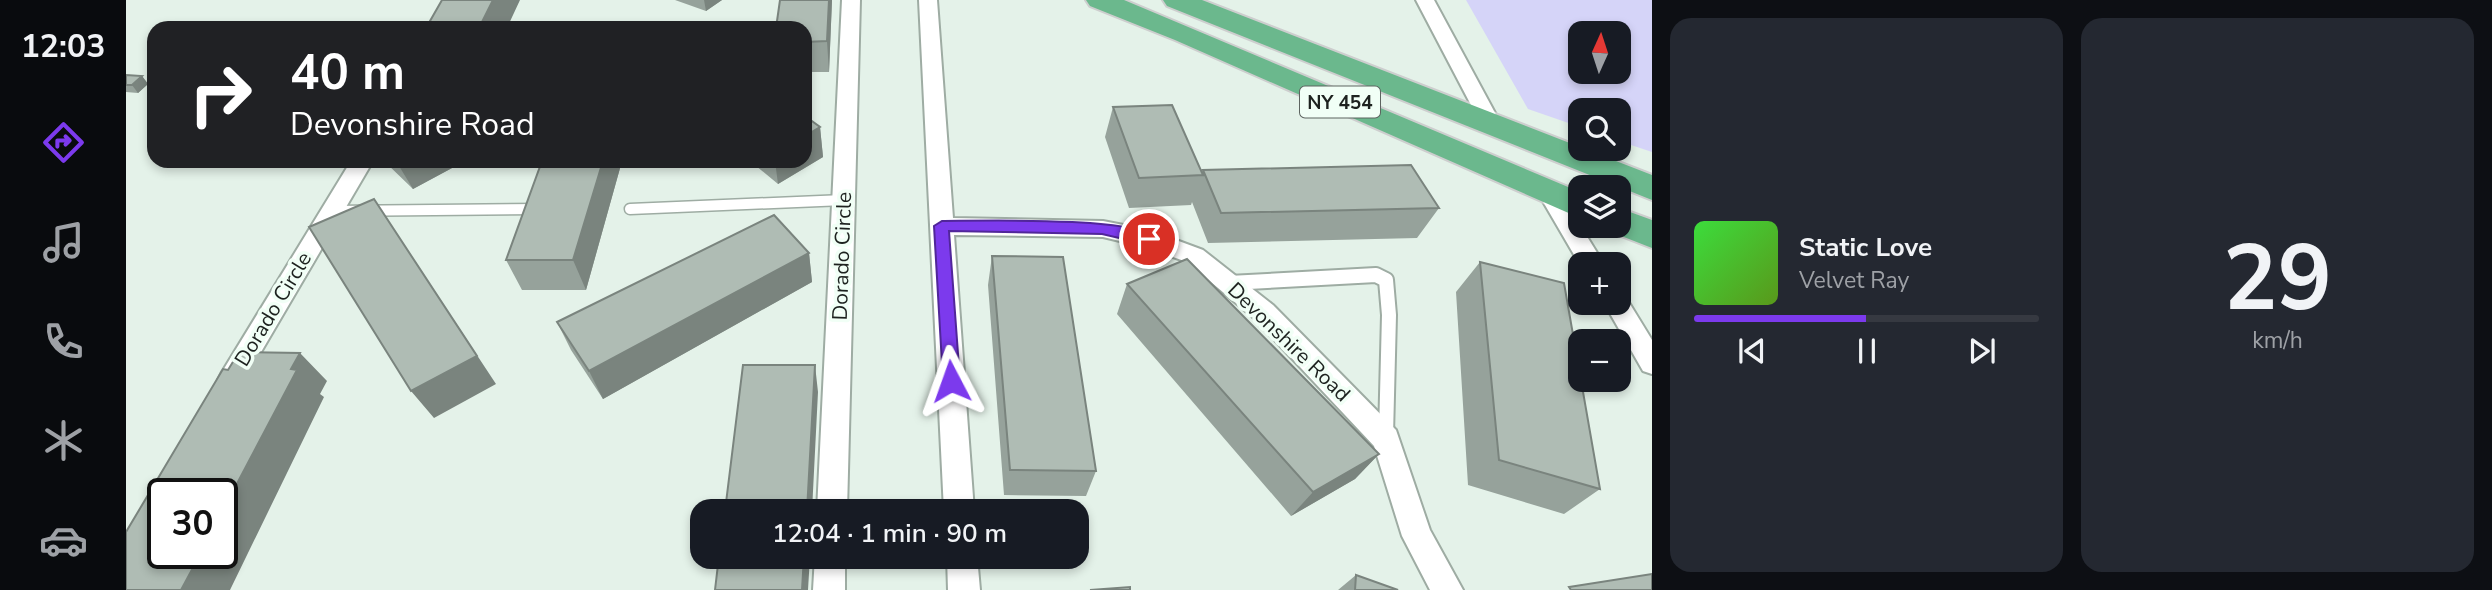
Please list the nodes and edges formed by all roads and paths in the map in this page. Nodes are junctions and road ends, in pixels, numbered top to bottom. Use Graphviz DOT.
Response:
graph roads {
  1 [pos="851,0"];
  2 [pos="928,0"];
  3 [pos="1177,0"];
  4 [pos="1425,0"];
  5 [pos="1109,4"];
  6 [pos="1491,124"];
  7 [pos="358,168"];
  8 [pos="1568,185"];
  9 [pos="1652,188"];
  10 [pos="1549,193"];
  11 [pos="1631,197"];
  12 [pos="844,200"];
  13 [pos="1568,201"];
  14 [pos="1652,205"];
  15 [pos="541,209"];
  16 [pos="630,209"];
  17 [pos="332,211"];
  18 [pos="942,226"];
  19 [pos="1631,226"];
  20 [pos="1652,235"];
  21 [pos="1585,252"];
  22 [pos="1228,283"];
  23 [pos="1626,315"];
  24 [pos="1644,337"];
  25 [pos="1652,363"];
  26 [pos="218,401"];
  27 [pos="1386,439"];
  28 [pos="832,499"];
  29 [pos="958,499"];
  30 [pos="830,569"];
  31 [pos="963,569"];
  32 [pos="829,590"];
  33 [pos="964,590"];
  34 [pos="1447,590"];
  1 -- 12 [label="street, Dorado Circle"];
  2 -- 18 [label="street"];
  3 -- 6 [label="highway, NY 454"];
  4 -- 6 [label="street"];
  5 -- 6 [label="highway"];
  5 -- 10 [label="highway, NY 454"];
  6 -- 9 [label="highway, NY 454"];
  7 -- 17 [label="street, Dorado Circle"];
  8 -- 10 [label="highway"];
  10 -- 13 [label="highway, NY 454"];
  10 -- 21 [label="street"];
  11 -- 14 [label="highway"];
  12 -- 16 [label="lane"];
  12 -- 28 [label="street, Dorado Circle"];
  15 -- 17 [label="lane"];
  17 -- 26 [label="street, Dorado Circle"];
  18 -- 22 [label="street, Devonshire Road"];
  18 -- 29 [label="street"];
  19 -- 20 [label="highway"];
  22 -- 27 [label="street, Devonshire Road"];
  22 -- 27 [label="lane"];
  23 -- 24 [label="street"];
  24 -- 25 [label="street"];
  27 -- 34 [label="street, Devonshire Road"];
  30 -- 32 [label="street"];
  31 -- 33 [label="street"];
}
